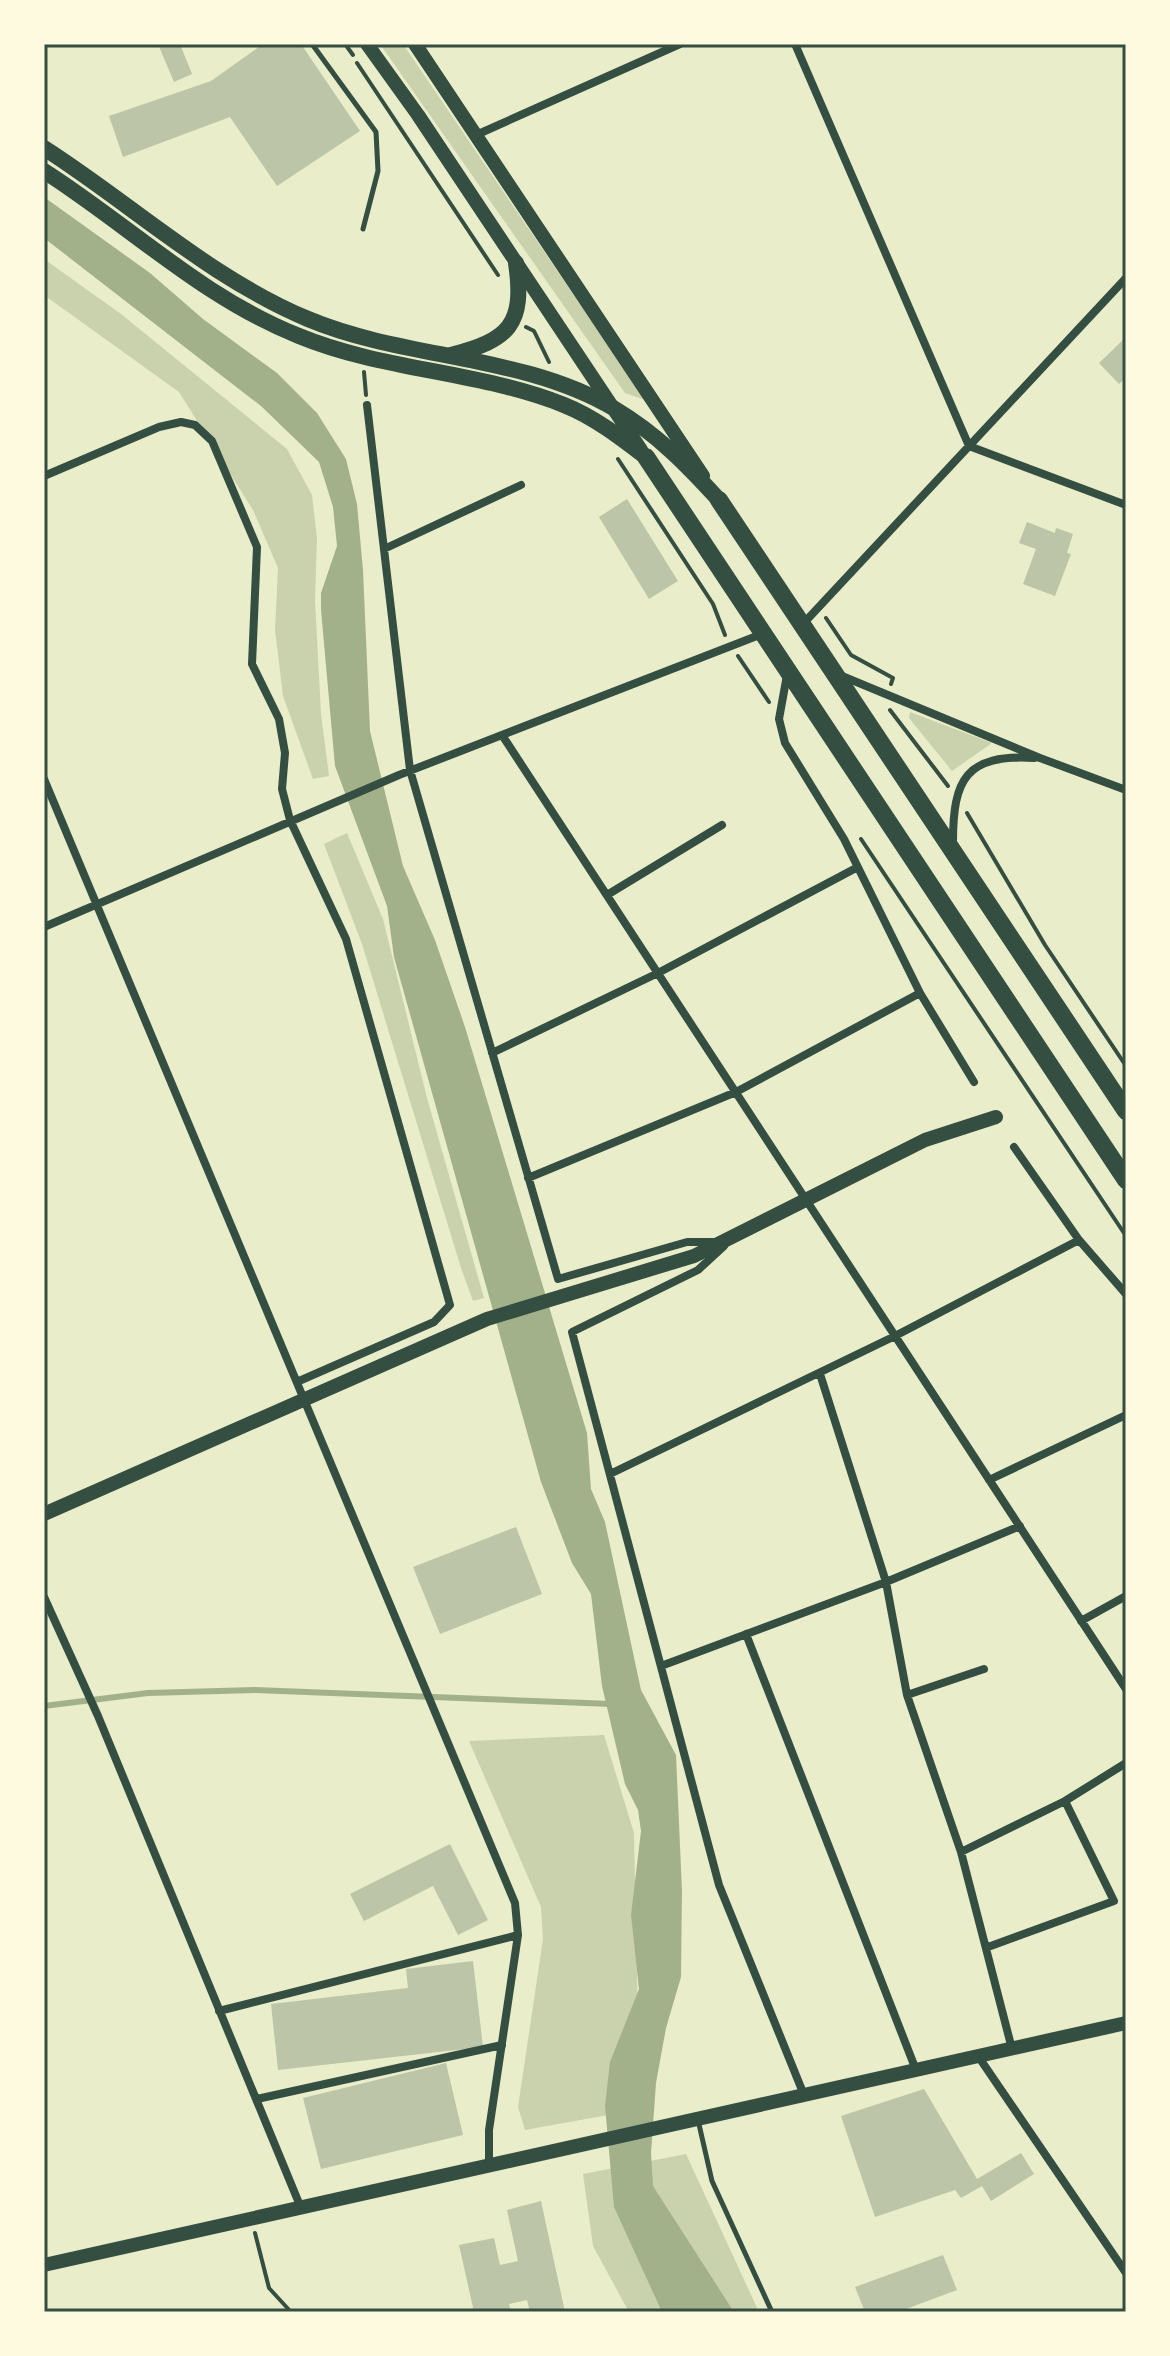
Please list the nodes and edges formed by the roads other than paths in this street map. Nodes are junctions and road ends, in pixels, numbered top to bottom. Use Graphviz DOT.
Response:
graph roads {
  1 [pos="312,44"];
  2 [pos="367,44"];
  3 [pos="415,44"];
  4 [pos="680,44"];
  5 [pos="795,44"];
  6 [pos="476,135"];
  7 [pos="44,148"];
  8 [pos="44,171"];
  9 [pos="363,229"];
  10 [pos="516,263"];
  11 [pos="1126,278"];
  12 [pos="446,357"];
  13 [pos="367,405"];
  14 [pos="613,407"];
  15 [pos="969,446"];
  16 [pos="646,457"];
  17 [pos="44,476"];
  18 [pos="521,485"];
  19 [pos="719,500"];
  20 [pos="1126,505"];
  21 [pos="384,549"];
  22 [pos="802,625"];
  23 [pos="763,634"];
  24 [pos="787,670"];
  25 [pos="834,673"];
  26 [pos="502,735"];
  27 [pos="1040,758"];
  28 [pos="410,770"];
  29 [pos="44,779"];
  30 [pos="1126,790"];
  31 [pos="290,820"];
  32 [pos="722,825"];
  33 [pos="953,851"];
  34 [pos="858,867"];
  35 [pos="607,895"];
  36 [pos="99,903"];
  37 [pos="44,927"];
  38 [pos="658,973"];
  39 [pos="920,993"];
  40 [pos="492,1053"];
  41 [pos="974,1082"];
  42 [pos="736,1092"];
  43 [pos="1126,1111"];
  44 [pos="996,1117"];
  45 [pos="1014,1147"];
  46 [pos="528,1178"];
  47 [pos="1126,1180"];
  48 [pos="807,1201"];
  49 [pos="1079,1240"];
  50 [pos="730,1241"];
  51 [pos="1126,1294"];
  52 [pos="895,1336"];
  53 [pos="820,1374"];
  54 [pos="299,1381"];
  55 [pos="305,1397"];
  56 [pos="1126,1415"];
  57 [pos="610,1474"];
  58 [pos="989,1480"];
  59 [pos="44,1514"];
  60 [pos="1020,1526"];
  61 [pos="886,1582"];
  62 [pos="1126,1596"];
  63 [pos="44,1597"];
  64 [pos="1081,1621"];
  65 [pos="746,1634"];
  66 [pos="661,1666"];
  67 [pos="984,1669"];
  68 [pos="1126,1689"];
  69 [pos="907,1695"];
  70 [pos="1126,1763"];
  71 [pos="1065,1801"];
  72 [pos="961,1852"];
  73 [pos="518,1935"];
  74 [pos="988,1947"];
  75 [pos="219,2011"];
  76 [pos="1126,2023"];
  77 [pos="502,2045"];
  78 [pos="1012,2049"];
  79 [pos="978,2056"];
  80 [pos="916,2070"];
  81 [pos="804,2095"];
  82 [pos="257,2099"];
  83 [pos="698,2119"];
  84 [pos="489,2166"];
  85 [pos="301,2208"];
  86 [pos="44,2265"];
  87 [pos="1126,2273"];
  88 [pos="772,2312"];
  1 -- 9 [label="lane"];
  2 -- 10 [label="main road"];
  3 -- 6 [label="main road"];
  4 -- 6 [label="street"];
  5 -- 15 [label="street"];
  6 -- 19 [label="main road"];
  7 -- 12 [label="main road"];
  8 -- 16 [label="main road"];
  10 -- 12 [label="main road"];
  10 -- 14 [label="main road"];
  11 -- 15 [label="street"];
  12 -- 14 [label="main road"];
  13 -- 21 [label="street"];
  14 -- 16 [label="main road"];
  14 -- 19 [label="main road"];
  15 -- 20 [label="street"];
  15 -- 22 [label="street"];
  16 -- 23 [label="highway"];
  17 -- 31 [label="street"];
  18 -- 21 [label="street"];
  19 -- 22 [label="highway"];
  21 -- 28 [label="street"];
  22 -- 25 [label="highway"];
  23 -- 24 [label="highway"];
  23 -- 26 [label="street"];
  24 -- 34 [label="street"];
  24 -- 47 [label="highway"];
  25 -- 27 [label="street"];
  25 -- 33 [label="highway"];
  26 -- 28 [label="street"];
  26 -- 35 [label="street"];
  27 -- 30 [label="street"];
  27 -- 33 [label="street"];
  28 -- 31 [label="street"];
  28 -- 40 [label="street"];
  29 -- 36 [label="street"];
  31 -- 36 [label="street"];
  31 -- 54 [label="street"];
  32 -- 35 [label="street"];
  33 -- 43 [label="highway"];
  34 -- 38 [label="street"];
  34 -- 39 [label="street"];
  35 -- 38 [label="street"];
  36 -- 37 [label="street"];
  36 -- 54 [label="street"];
  38 -- 40 [label="street"];
  38 -- 42 [label="street"];
  39 -- 41 [label="street"];
  39 -- 42 [label="street"];
  40 -- 46 [label="street"];
  42 -- 46 [label="street"];
  42 -- 48 [label="street"];
  44 -- 48 [label="main road"];
  45 -- 49 [label="street"];
  46 -- 50 [label="street"];
  48 -- 50 [label="main road"];
  48 -- 52 [label="street"];
  49 -- 51 [label="street"];
  49 -- 52 [label="street"];
  50 -- 55 [label="main road"];
  50 -- 57 [label="street"];
  52 -- 53 [label="street"];
  52 -- 58 [label="street"];
  53 -- 57 [label="street"];
  53 -- 61 [label="street"];
  54 -- 55 [label="street"];
  55 -- 59 [label="main road"];
  55 -- 73 [label="street"];
  56 -- 58 [label="street"];
  57 -- 66 [label="street"];
  58 -- 60 [label="street"];
  60 -- 61 [label="street"];
  60 -- 64 [label="street"];
  61 -- 65 [label="street"];
  61 -- 69 [label="street"];
  62 -- 64 [label="street"];
  63 -- 75 [label="street"];
  64 -- 68 [label="street"];
  65 -- 66 [label="street"];
  65 -- 80 [label="street"];
  66 -- 81 [label="street"];
  67 -- 69 [label="street"];
  69 -- 72 [label="street"];
  70 -- 71 [label="street"];
  71 -- 72 [label="street"];
  71 -- 74 [label="street"];
  72 -- 74 [label="street"];
  73 -- 75 [label="street"];
  73 -- 77 [label="street"];
  74 -- 78 [label="street"];
  75 -- 82 [label="street"];
  76 -- 78 [label="main road"];
  77 -- 82 [label="street"];
  77 -- 84 [label="street"];
  78 -- 79 [label="main road"];
  79 -- 80 [label="main road"];
  79 -- 87 [label="street"];
  80 -- 81 [label="main road"];
  81 -- 83 [label="main road"];
  82 -- 85 [label="street"];
  83 -- 84 [label="main road"];
  83 -- 88 [label="lane"];
  84 -- 85 [label="main road"];
  85 -- 86 [label="main road"];
}
